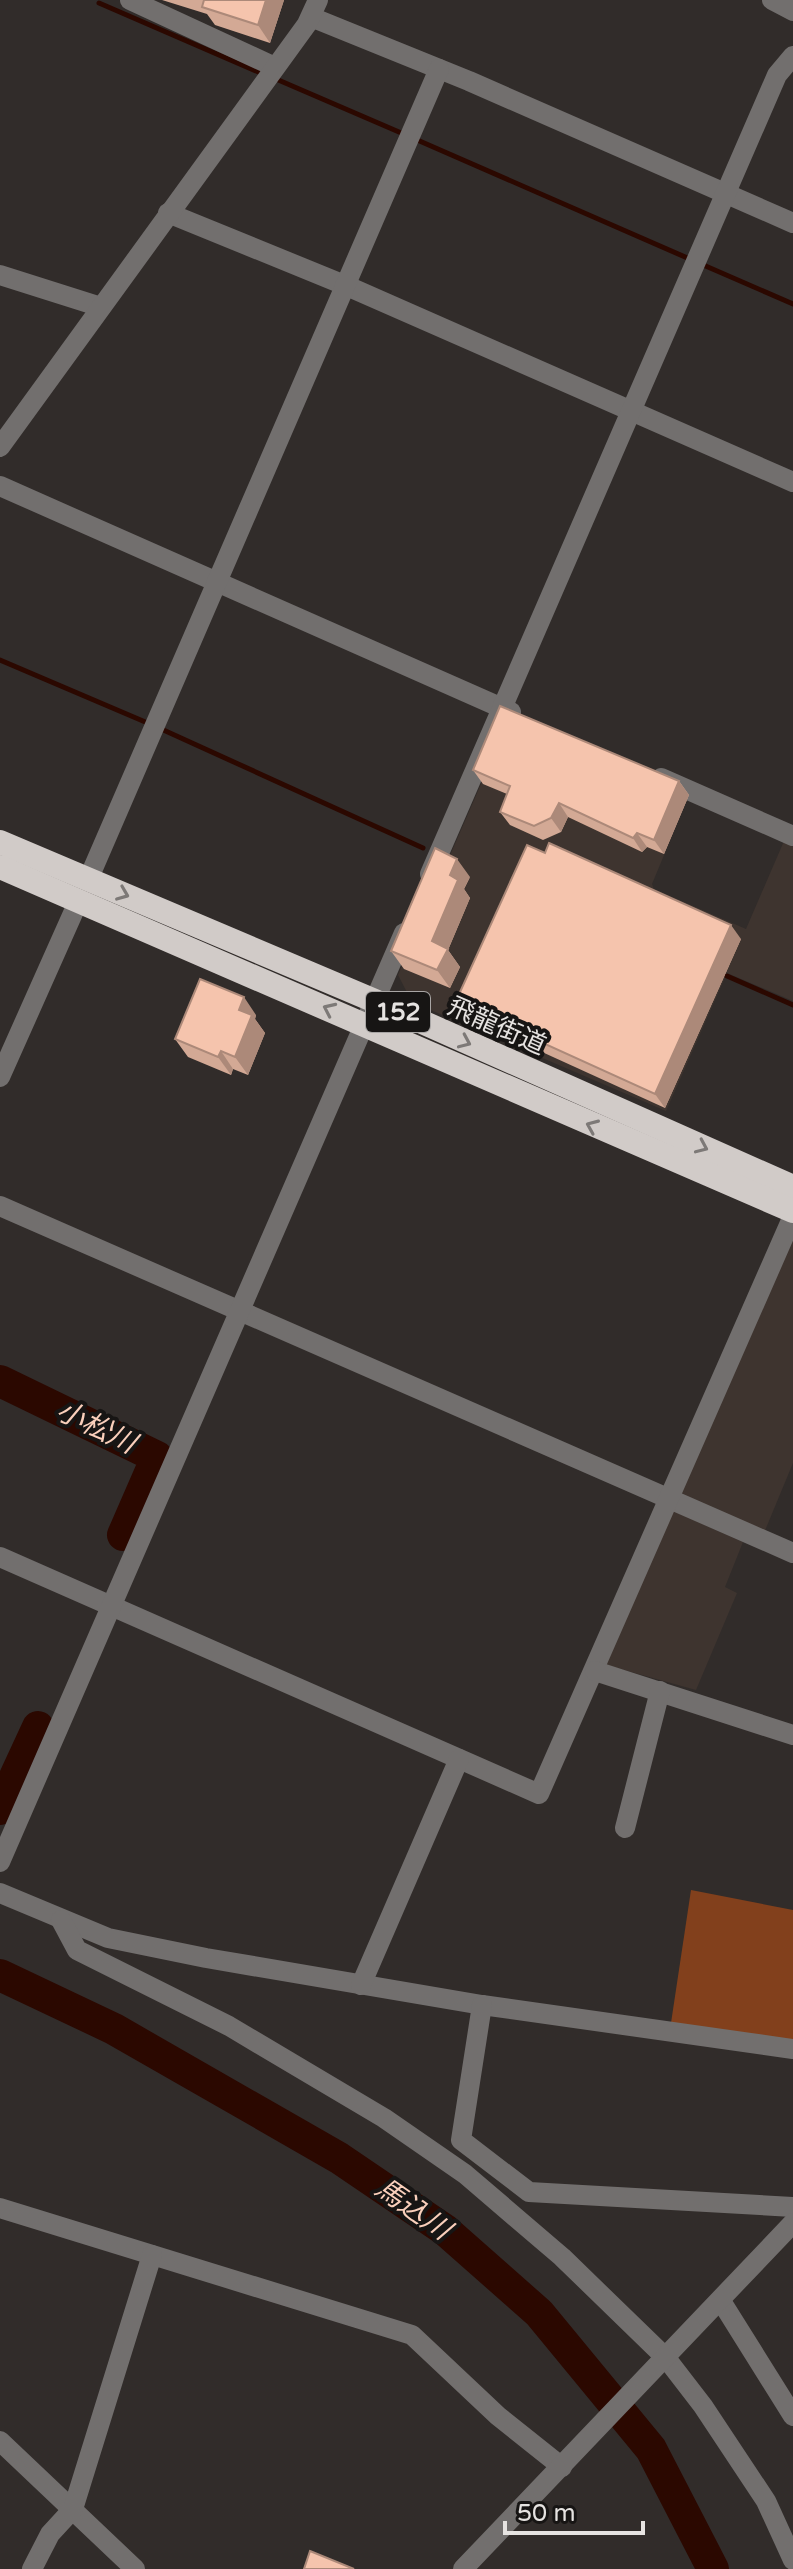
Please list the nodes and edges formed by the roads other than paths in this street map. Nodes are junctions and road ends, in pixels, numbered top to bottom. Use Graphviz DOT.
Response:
graph roads {
  1 [pos="130,0"];
  2 [pos="772,0"];
  3 [pos="319,6"];
  4 [pos="793,11"];
  5 [pos="793,56"];
  6 [pos="439,69"];
  7 [pos="269,75"];
  8 [pos="726,193"];
  9 [pos="168,213"];
  10 [pos="793,223"];
  11 [pos="0,275"];
  12 [pos="347,286"];
  13 [pos="101,307"];
  14 [pos="631,411"];
  15 [pos="0,447"];
  16 [pos="793,482"];
  17 [pos="0,486"];
  18 [pos="218,580"];
  19 [pos="502,708"];
  20 [pos="531,721"];
  21 [pos="647,772"];
  22 [pos="793,836"];
  23 [pos="0,842"];
  24 [pos="0,867"];
  25 [pos="83,891"];
  26 [pos="375,1001"];
  27 [pos="364,1025"];
  28 [pos="0,1077"];
  29 [pos="793,1187"];
  30 [pos="0,1206"];
  31 [pos="793,1214"];
  32 [pos="239,1311"];
  33 [pos="668,1499"];
  34 [pos="793,1553"];
  35 [pos="0,1557"];
  36 [pos="111,1607"];
  37 [pos="595,1671"];
  38 [pos="660,1691"];
  39 [pos="793,1735"];
  40 [pos="459,1759"];
  41 [pos="625,1828"];
  42 [pos="0,1862"];
  43 [pos="0,1893"];
  44 [pos="61,1920"];
  45 [pos="361,1985"];
  46 [pos="482,2005"];
  47 [pos="793,2049"];
  48 [pos="793,2207"];
  49 [pos="0,2208"];
  50 [pos="793,2223"];
  51 [pos="152,2255"];
  52 [pos="721,2301"];
  53 [pos="666,2358"];
  54 [pos="793,2416"];
  55 [pos="0,2441"];
  56 [pos="567,2462"];
  57 [pos="73,2509"];
  58 [pos="793,2560"];
  59 [pos="32,2569"];
  60 [pos="135,2569"];
  61 [pos="463,2569"];
  1 -- 7 [label="street"];
  2 -- 4 [label="street"];
  3 -- 6 [label="street"];
  3 -- 7 [label="street"];
  5 -- 8 [label="street"];
  6 -- 8 [label="street"];
  6 -- 12 [label="street"];
  7 -- 9 [label="street"];
  8 -- 10 [label="street"];
  8 -- 14 [label="street"];
  9 -- 12 [label="street"];
  9 -- 13 [label="street"];
  11 -- 13 [label="street"];
  12 -- 14 [label="street"];
  12 -- 18 [label="street"];
  13 -- 15 [label="street"];
  14 -- 16 [label="street"];
  14 -- 19 [label="street"];
  17 -- 18 [label="street"];
  18 -- 19 [label="street"];
  18 -- 25 [label="street"];
  19 -- 20 [label="street"];
  19 -- 26 [label="street"];
  21 -- 22 [label="street"];
  23 -- 25 [label="highway, 飛龍街道 / 152"];
  24 -- 25 [label="highway, 飛龍街道 / 152"];
  25 -- 26 [label="highway, 飛龍街道 / 152, one-way"];
  27 -- 25 [label="highway, 飛龍街道 / 152, one-way"];
  25 -- 28 [label="street"];
  26 -- 27 [label="street"];
  26 -- 29 [label="highway, 飛龍街道 / 152, one-way"];
  31 -- 27 [label="highway, 飛龍街道 / 152, one-way"];
  27 -- 32 [label="street"];
  30 -- 32 [label="street"];
  31 -- 33 [label="street"];
  32 -- 33 [label="street"];
  32 -- 36 [label="street"];
  33 -- 34 [label="street"];
  33 -- 37 [label="street"];
  35 -- 36 [label="street"];
  36 -- 40 [label="street"];
  36 -- 42 [label="street"];
  37 -- 38 [label="street"];
  37 -- 40 [label="street"];
  38 -- 39 [label="street"];
  38 -- 41 [label="street"];
  40 -- 45 [label="street"];
  43 -- 44 [label="street"];
  44 -- 45 [label="street"];
  44 -- 53 [label="street"];
  45 -- 46 [label="street"];
  46 -- 47 [label="street"];
  46 -- 48 [label="street"];
  49 -- 51 [label="street"];
  50 -- 52 [label="street"];
  51 -- 56 [label="street"];
  51 -- 57 [label="street"];
  52 -- 53 [label="street"];
  52 -- 54 [label="street"];
  53 -- 56 [label="street"];
  53 -- 58 [label="street"];
  55 -- 57 [label="street"];
  56 -- 61 [label="street"];
  57 -- 59 [label="street"];
  57 -- 60 [label="street"];
}
